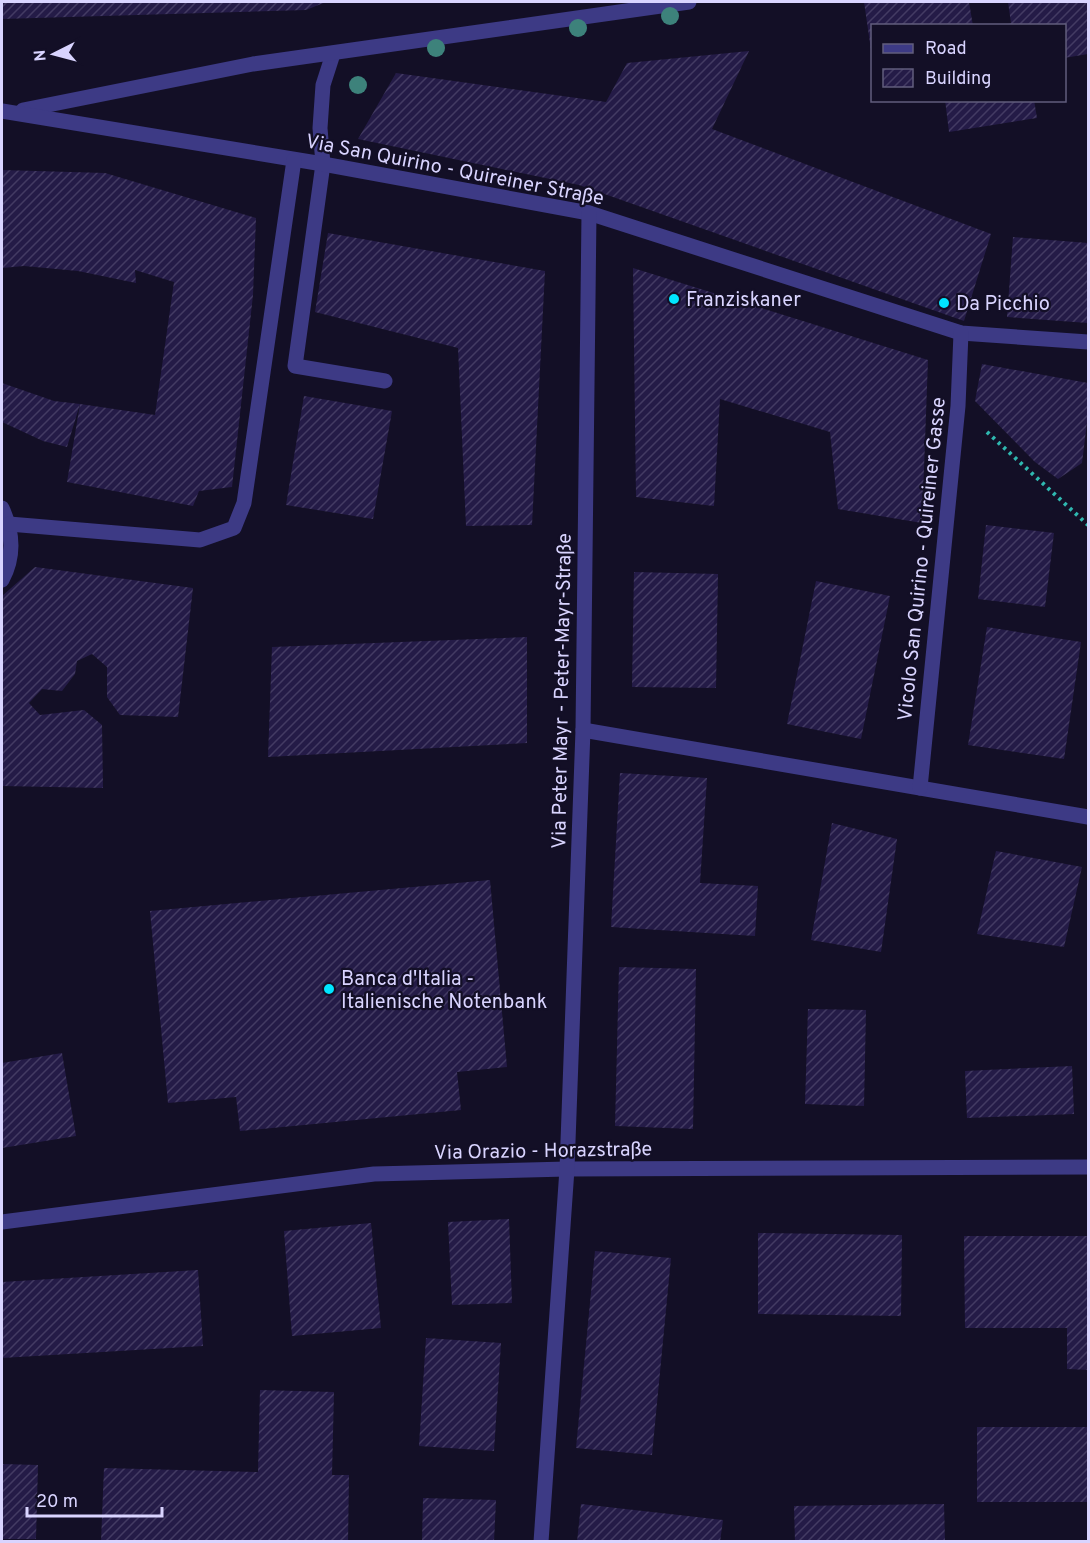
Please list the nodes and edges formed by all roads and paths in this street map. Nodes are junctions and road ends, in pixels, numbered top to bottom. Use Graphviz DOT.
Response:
graph roads {
  1 [pos="689,2"];
  2 [pos="333,54"];
  3 [pos="8,112"];
  4 [pos="294,160"];
  5 [pos="323,164"];
  6 [pos="589,213"];
  7 [pos="961,333"];
  8 [pos="1089,342"];
  9 [pos="386,381"];
  10 [pos="958,406"];
  11 [pos="2,508"];
  12 [pos="9,524"];
  13 [pos="1089,525"];
  14 [pos="2,580"];
  15 [pos="583,730"];
  16 [pos="920,788"];
  17 [pos="1089,817"];
  18 [pos="1089,1167"];
  19 [pos="567,1169"];
  20 [pos="2,1222"];
  21 [pos="542,1542"];
  1 -- 2 [label="street"];
  2 -- 3 [label="street"];
  2 -- 5 [label="street"];
  3 -- 4 [label="street, Via San Quirino - Quireiner Straße"];
  4 -- 5 [label="street, Via San Quirino - Quireiner Straße"];
  4 -- 12 [label="street"];
  5 -- 6 [label="street, Via San Quirino - Quireiner Straße"];
  5 -- 9 [label="street"];
  6 -- 7 [label="street, Via San Quirino - Quireiner Straße"];
  6 -- 15 [label="street, Via Peter Mayr - Peter-Mayr-Straße"];
  7 -- 8 [label="street, Via San Quirino - Quireiner Straße"];
  7 -- 10 [label="street, Vicolo San Quirino - Quireiner Gasse"];
  10 -- 13 [label="path"];
  10 -- 16 [label="street, Vicolo San Quirino - Quireiner Gasse"];
  11 -- 12 [label="street"];
  12 -- 14 [label="street"];
  15 -- 16 [label="street"];
  15 -- 19 [label="street, Via Peter Mayr - Peter-Mayr-Straße"];
  16 -- 17 [label="street"];
  18 -- 19 [label="street, Via Orazio - Horazstraße"];
  19 -- 20 [label="street, Via Orazio - Horazstraße"];
  19 -- 21 [label="street, Via Peter Mayr - Peter-Mayr-Straße"];
}
